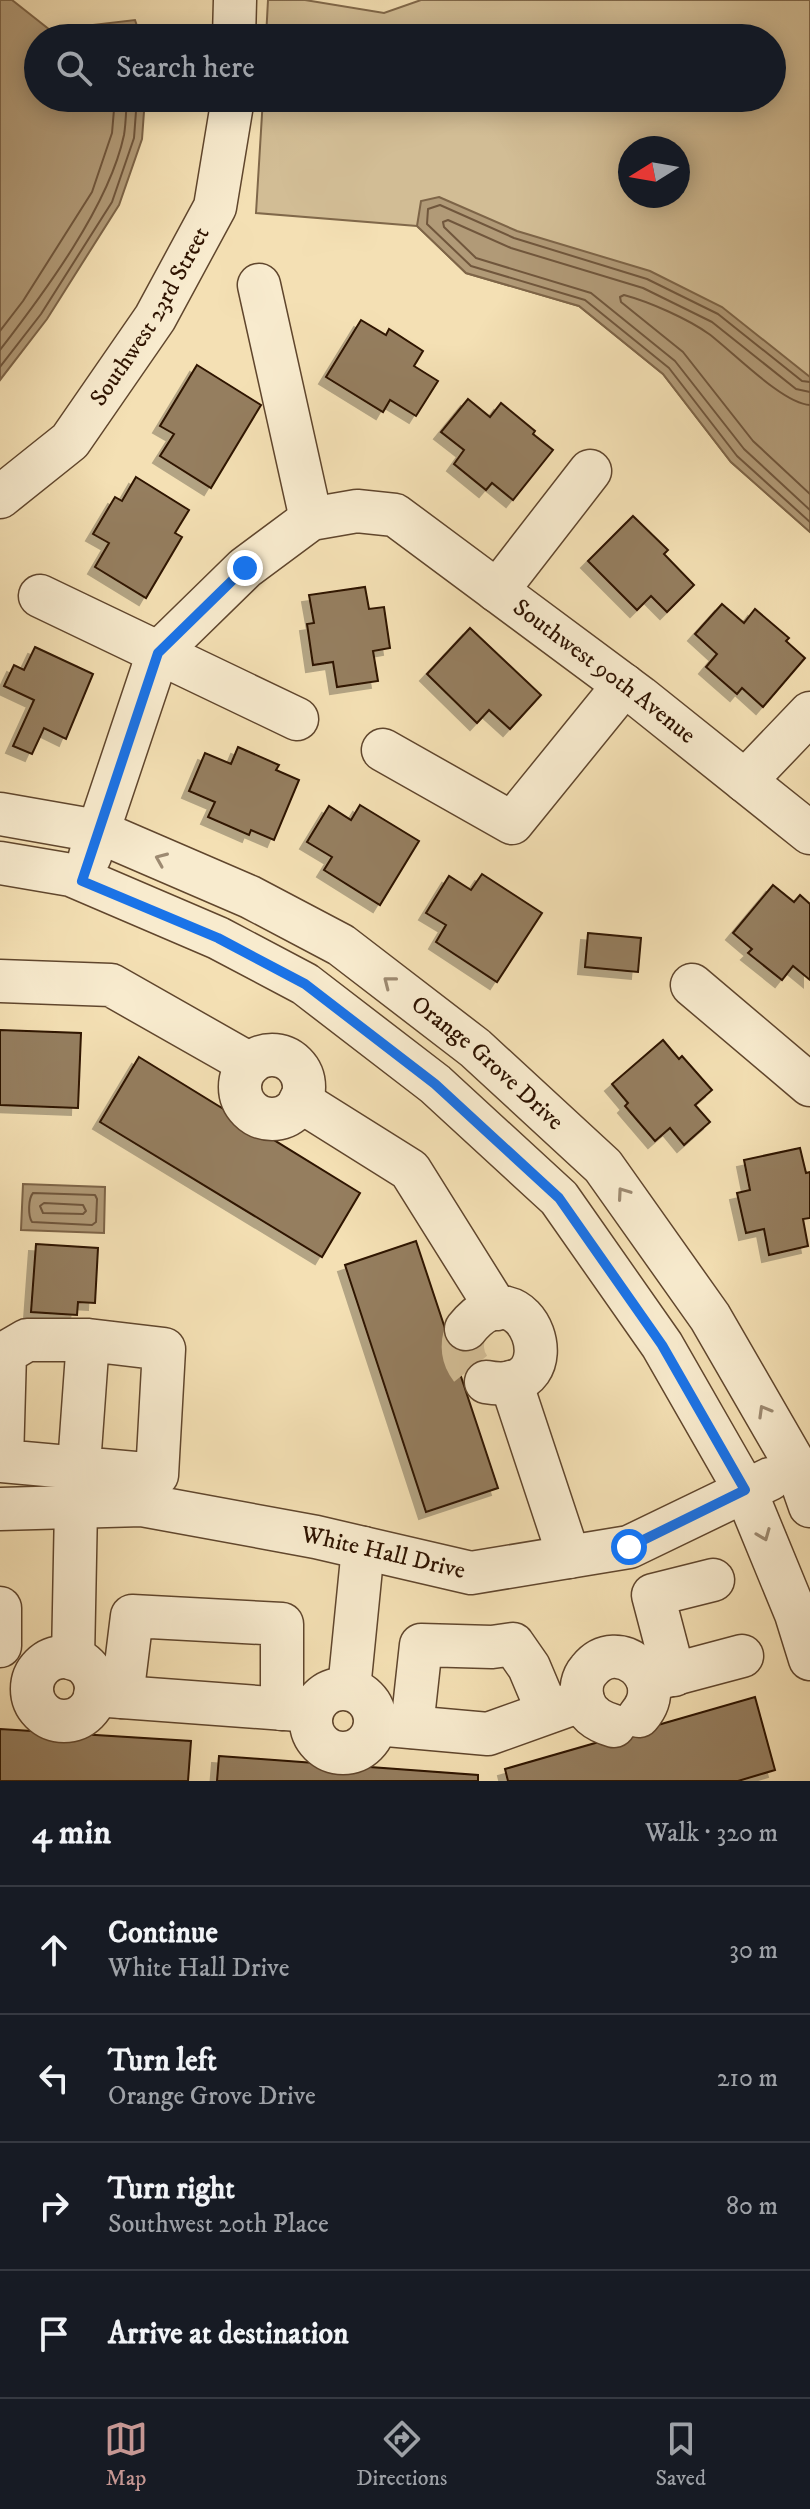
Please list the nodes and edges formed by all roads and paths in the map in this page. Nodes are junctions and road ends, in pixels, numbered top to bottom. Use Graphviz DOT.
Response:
graph roads {
  1 [pos="235,0"];
  2 [pos="234,24"];
  3 [pos="231,112"];
  4 [pos="259,285"];
  5 [pos="590,471"];
  6 [pos="0,497"];
  7 [pos="311,519"];
  8 [pos="497,591"];
  9 [pos="40,596"];
  10 [pos="158,653"];
  11 [pos="624,685"];
  12 [pos="810,713"];
  13 [pos="297,719"];
  14 [pos="383,750"];
  15 [pos="745,781"];
  16 [pos="0,814"];
  17 [pos="97,831"];
  18 [pos="810,833"];
  19 [pos="0,863"];
  20 [pos="82,881"];
  21 [pos="0,981"];
  22 [pos="692,985"];
  23 [pos="807,1077"];
  24 [pos="88,1340"];
  25 [pos="803,1461"];
  26 [pos="77,1488"];
  27 [pos="745,1490"];
  28 [pos="810,1506"];
  29 [pos="0,1509"];
  30 [pos="363,1548"];
  31 [pos="569,1557"];
  32 [pos="713,1580"];
  33 [pos="0,1608"];
  34 [pos="0,1646"];
  35 [pos="742,1656"];
  36 [pos="73,1659"];
  37 [pos="810,1659"];
  38 [pos="16,1688"];
  39 [pos="349,1689"];
  40 [pos="109,1696"];
  41 [pos="618,1702"];
  42 [pos="297,1710"];
  43 [pos="394,1726"];
  1 -- 2 [label="street"];
  3 -- 6 [label="street, Southwest 23rd Street"];
  4 -- 7 [label="street"];
  5 -- 8 [label="street"];
  7 -- 8 [label="street, Southwest 90th Avenue"];
  7 -- 10 [label="street"];
  8 -- 11 [label="street, Southwest 90th Avenue"];
  9 -- 10 [label="street"];
  10 -- 13 [label="street"];
  10 -- 17 [label="street"];
  11 -- 14 [label="street"];
  11 -- 15 [label="street, Southwest 90th Avenue"];
  12 -- 15 [label="street"];
  15 -- 18 [label="street, Southwest 90th Avenue"];
  16 -- 17 [label="street, Orange Grove Drive"];
  17 -- 20 [label="street"];
  25 -- 17 [label="street, Orange Grove Drive, one-way"];
  19 -- 20 [label="street, Orange Grove Drive"];
  20 -- 27 [label="street, Orange Grove Drive"];
  21 -- 31 [label="street"];
  22 -- 23 [label="street"];
  24 -- 26 [label="street"];
  24 -- 26 [label="street"];
  24 -- 26 [label="street"];
  25 -- 27 [label="street, White Hall Drive"];
  25 -- 28 [label="street, Orange Grove Drive"];
  26 -- 29 [label="street, White Hall Drive"];
  26 -- 30 [label="street, White Hall Drive"];
  26 -- 36 [label="street"];
  27 -- 31 [label="street, White Hall Drive"];
  27 -- 37 [label="street, Orange Grove Drive, one-way"];
  30 -- 31 [label="street, White Hall Drive"];
  30 -- 39 [label="street"];
  32 -- 41 [label="street"];
  33 -- 34 [label="street"];
  35 -- 41 [label="street"];
  36 -- 38 [label="street"];
  36 -- 40 [label="street"];
  38 -- 40 [label="street"];
  39 -- 42 [label="street"];
  39 -- 43 [label="street"];
  40 -- 42 [label="street"];
  40 -- 42 [label="street"];
  41 -- 43 [label="street"];
  41 -- 43 [label="street"];
  42 -- 43 [label="street"];
}
